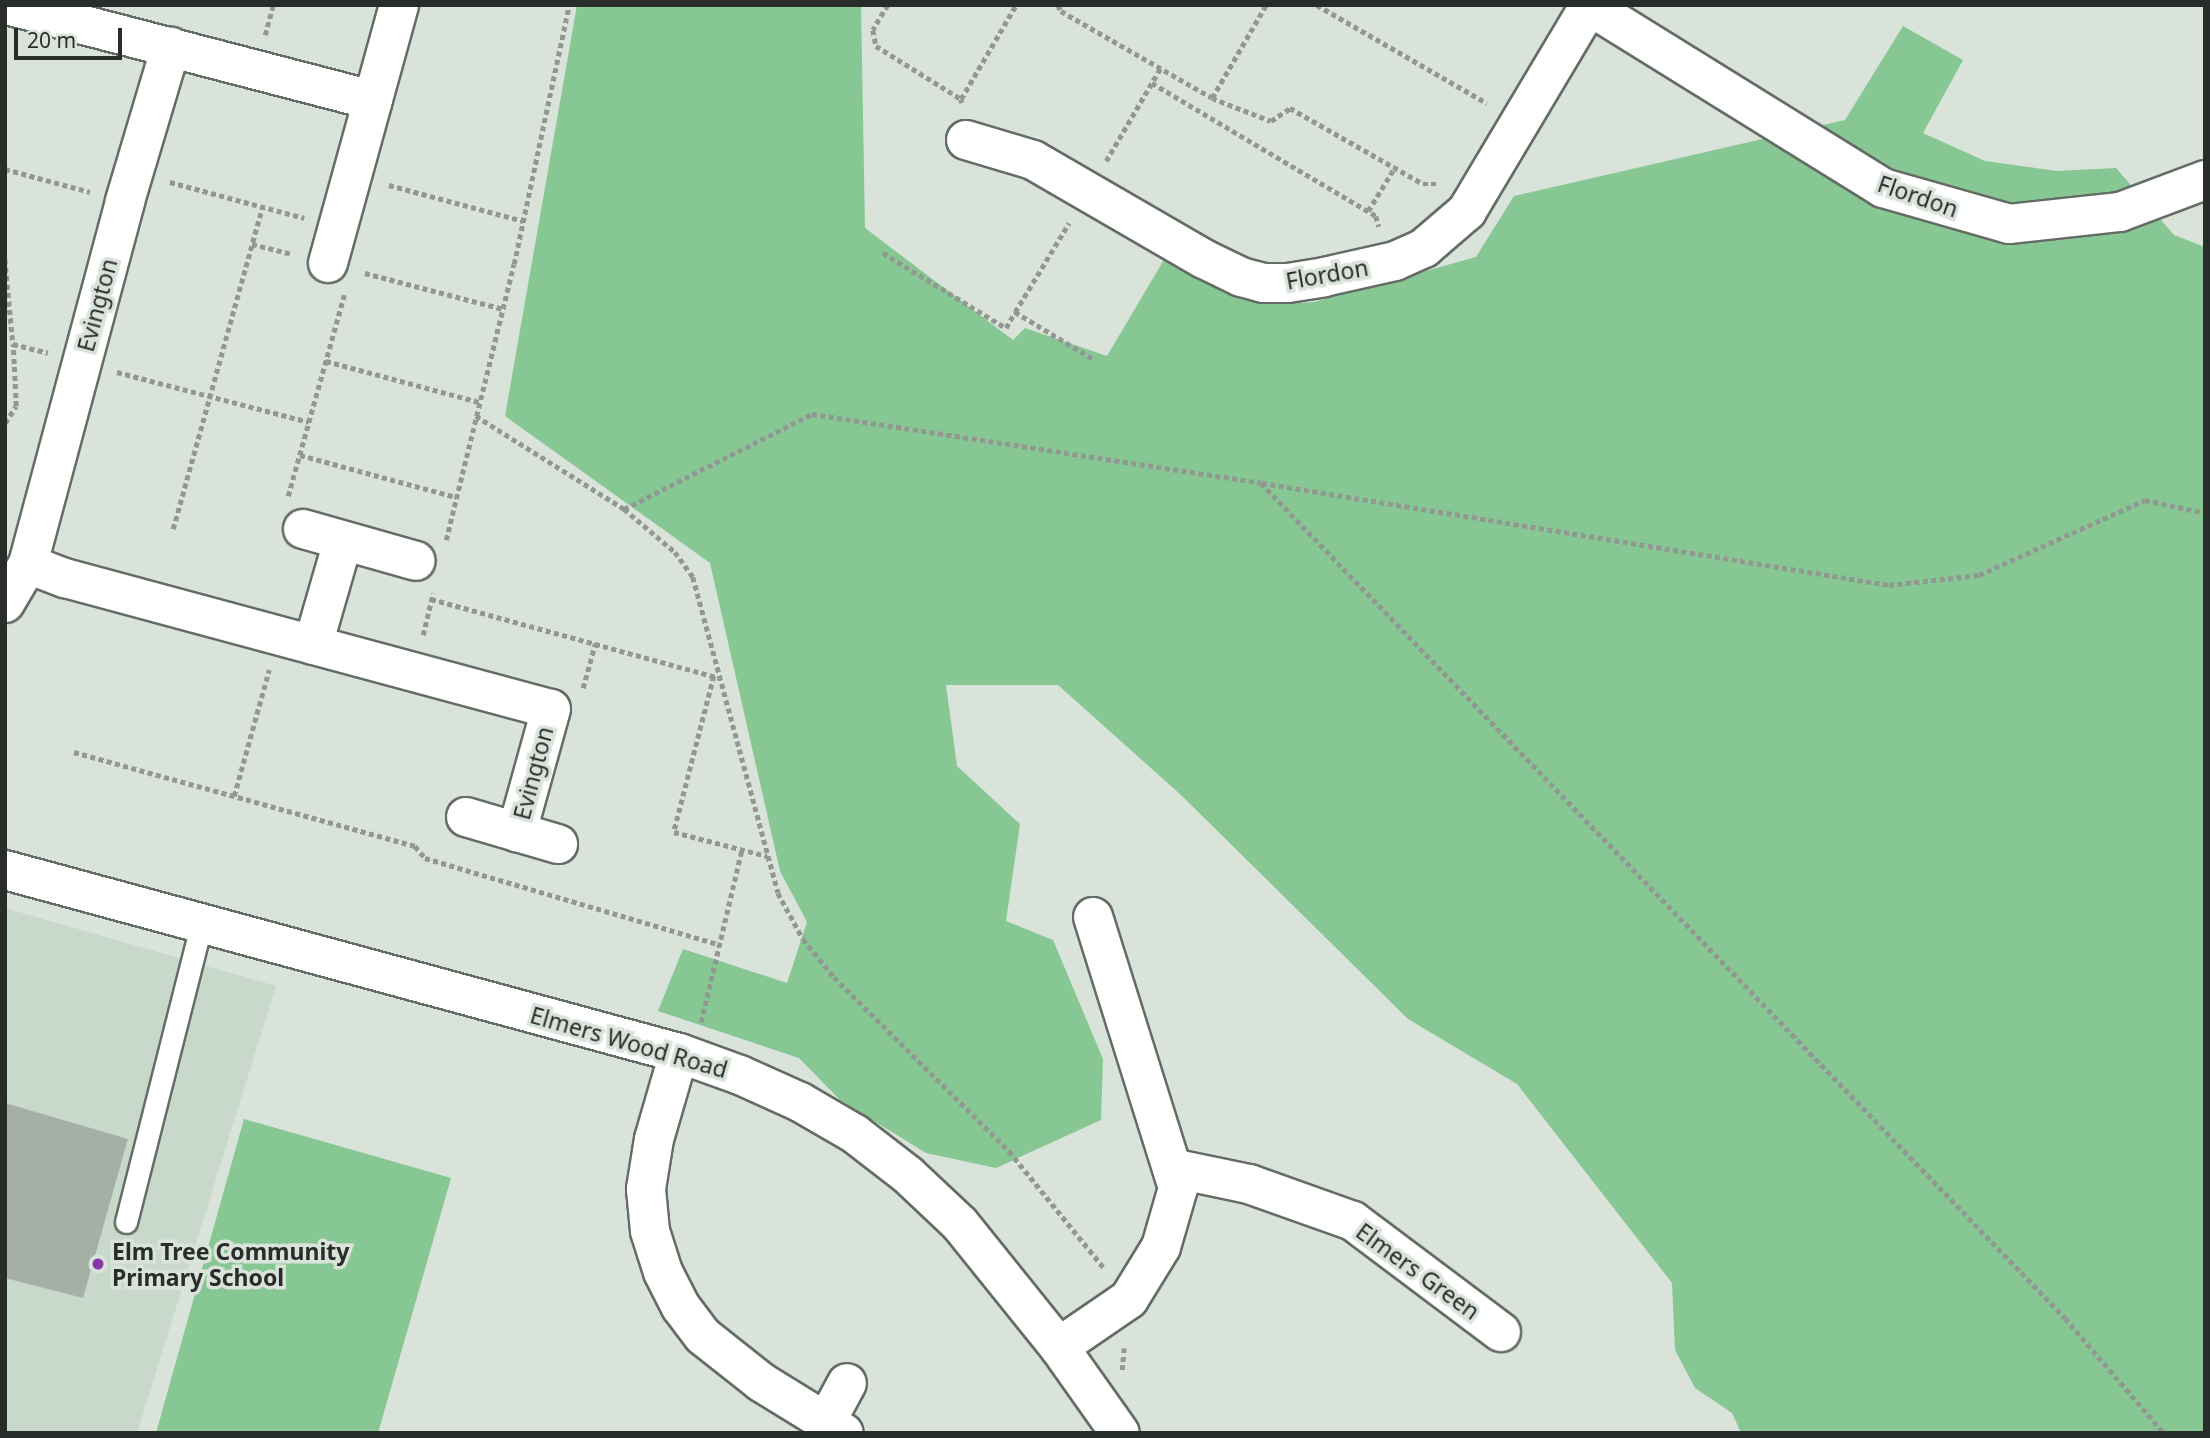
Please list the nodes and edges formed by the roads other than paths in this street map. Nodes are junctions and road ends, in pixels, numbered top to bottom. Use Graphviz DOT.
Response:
graph roads {
  1 [pos="7,5"];
  2 [pos="399,5"];
  3 [pos="1589,6"];
  4 [pos="171,47"];
  5 [pos="373,100"];
  6 [pos="966,140"];
  7 [pos="2205,180"];
  8 [pos="339,267"];
  9 [pos="295,514"];
  10 [pos="344,541"];
  11 [pos="28,564"];
  12 [pos="432,564"];
  13 [pos="5,603"];
  14 [pos="296,640"];
  15 [pos="466,817"];
  16 [pos="517,832"];
  17 [pos="558,844"];
  18 [pos="5,870"];
  19 [pos="1093,917"];
  20 [pos="202,922"];
  21 [pos="686,1056"];
  22 [pos="1172,1168"];
  23 [pos="126,1222"];
  24 [pos="1502,1332"];
  25 [pos="1059,1347"];
  26 [pos="848,1383"];
  27 [pos="835,1427"];
  28 [pos="1120,1433"];
  1 -- 4 [label="street"];
  2 -- 5 [label="street"];
  3 -- 6 [label="street, Flordon"];
  3 -- 7 [label="street, Flordon"];
  4 -- 5 [label="street"];
  4 -- 11 [label="street, Evington"];
  5 -- 8 [label="street"];
  9 -- 10 [label="street"];
  10 -- 12 [label="street"];
  10 -- 14 [label="street"];
  11 -- 13 [label="street, Evington"];
  11 -- 14 [label="street, Evington"];
  14 -- 16 [label="street, Evington"];
  15 -- 16 [label="street, Evington"];
  16 -- 17 [label="street, Evington"];
  18 -- 20 [label="street, Elmers Wood Road"];
  19 -- 22 [label="street"];
  20 -- 21 [label="street, Elmers Wood Road"];
  20 -- 23 [label="lane"];
  21 -- 25 [label="street, Elmers Wood Road"];
  21 -- 27 [label="street"];
  22 -- 24 [label="street, Elmers Green"];
  22 -- 25 [label="street"];
  25 -- 28 [label="street, Elmers Wood Road"];
  26 -- 27 [label="street"];
}
